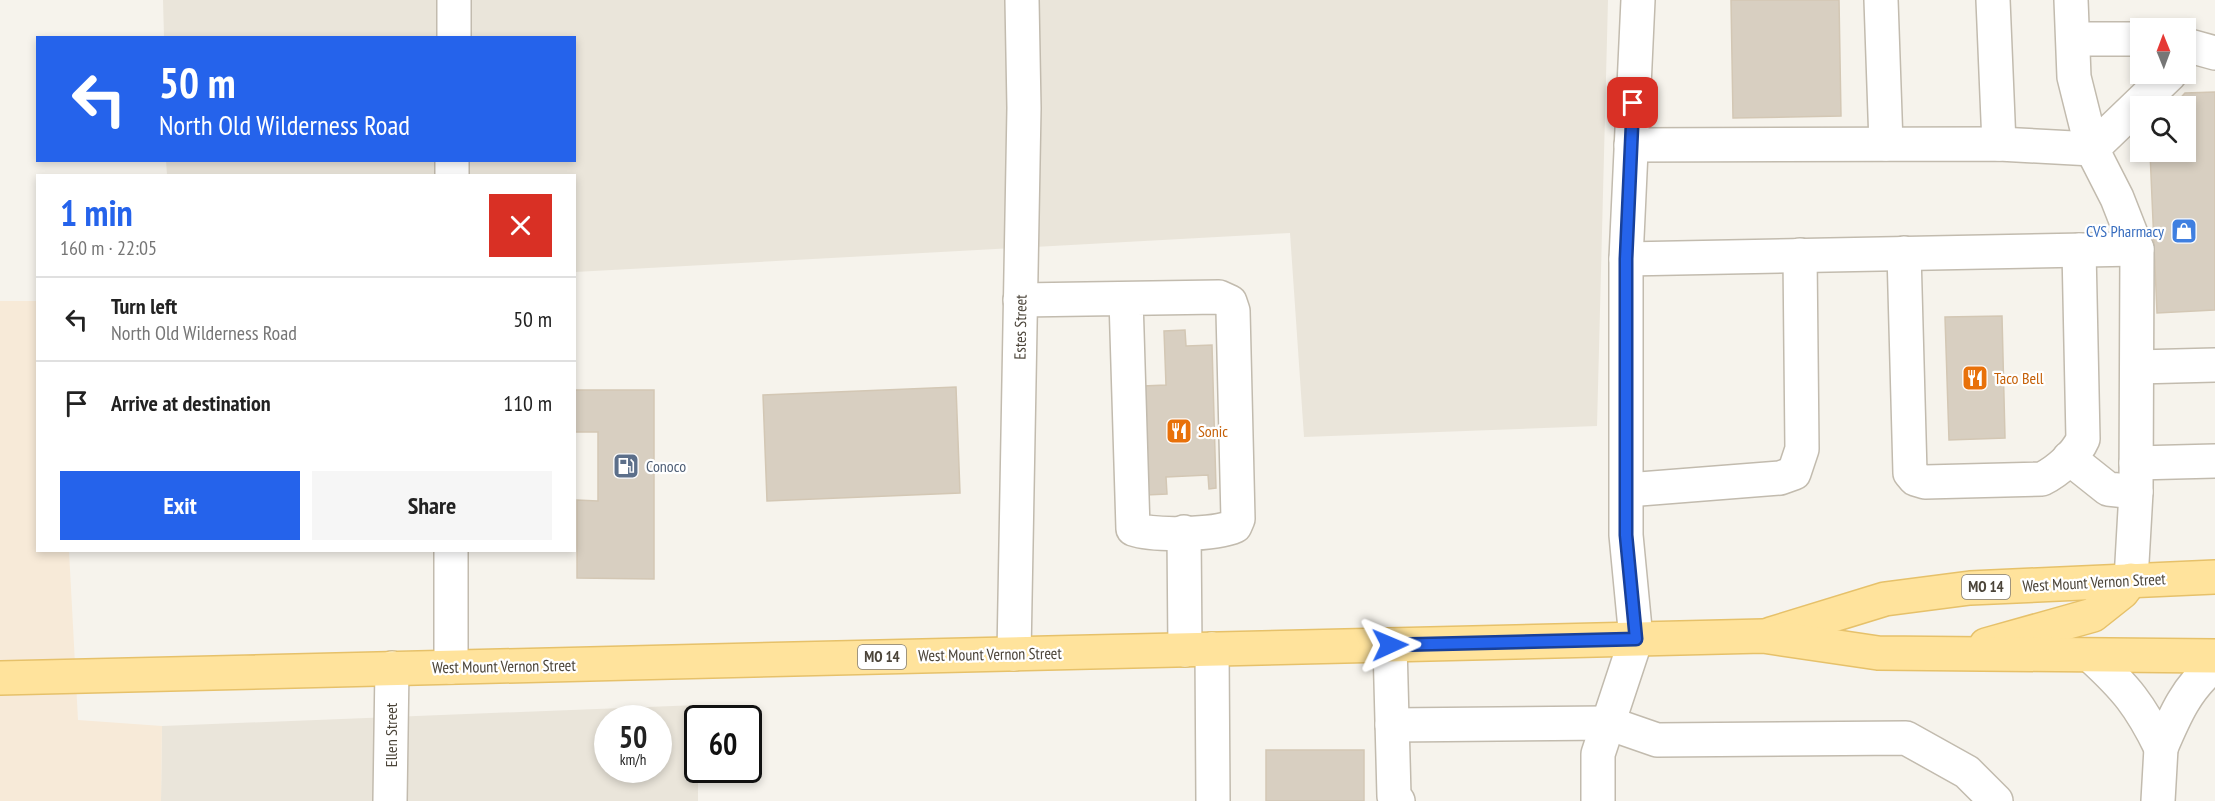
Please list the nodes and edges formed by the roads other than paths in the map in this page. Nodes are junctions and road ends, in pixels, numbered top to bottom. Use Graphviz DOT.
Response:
graph roads {
  1 [pos="454,0"];
  2 [pos="1022,0"];
  3 [pos="1638,0"];
  4 [pos="1881,0"];
  5 [pos="1993,0"];
  6 [pos="2072,0"];
  7 [pos="454,36"];
  8 [pos="2073,39"];
  9 [pos="2130,39"];
  10 [pos="2160,84"];
  11 [pos="1886,144"];
  12 [pos="1999,144"];
  13 [pos="1631,145"];
  14 [pos="2092,149"];
  15 [pos="2137,249"];
  16 [pos="2079,250"];
  17 [pos="1904,253"];
  18 [pos="1800,255"];
  19 [pos="1626,259"];
  20 [pos="1126,299"];
  21 [pos="1020,300"];
  22 [pos="2215,365"];
  23 [pos="2137,368"];
  24 [pos="2069,458"];
  25 [pos="2215,461"];
  26 [pos="2136,478"];
  27 [pos="1627,490"];
  28 [pos="1184,532"];
  29 [pos="451,552"];
  30 [pos="2215,577"];
  31 [pos="2131,580"];
  32 [pos="1763,636"];
  33 [pos="1636,639"];
  34 [pos="1390,645"];
  35 [pos="1199,649"];
  36 [pos="1014,654"];
  37 [pos="1950,656"];
  38 [pos="2091,656"];
  39 [pos="2215,656"];
  40 [pos="2215,665"];
  41 [pos="451,667"];
  42 [pos="392,668"];
  43 [pos="0,678"];
  44 [pos="1608,723"];
  45 [pos="1392,725"];
  46 [pos="2161,748"];
  47 [pos="390,801"];
  48 [pos="1213,801"];
  49 [pos="1398,801"];
  50 [pos="1598,801"];
  51 [pos="1996,801"];
  52 [pos="2158,801"];
  1 -- 7 [label="street"];
  2 -- 21 [label="street, Estes Street"];
  3 -- 13 [label="street"];
  4 -- 11 [label="street"];
  5 -- 12 [label="street"];
  6 -- 8 [label="street"];
  8 -- 9 [label="street"];
  8 -- 14 [label="street"];
  10 -- 14 [label="street"];
  11 -- 12 [label="street"];
  11 -- 13 [label="street"];
  12 -- 14 [label="street"];
  13 -- 19 [label="street"];
  14 -- 15 [label="street"];
  15 -- 16 [label="street"];
  15 -- 23 [label="street"];
  16 -- 17 [label="street"];
  16 -- 24 [label="street"];
  17 -- 18 [label="street"];
  17 -- 24 [label="street"];
  18 -- 19 [label="street"];
  18 -- 27 [label="street"];
  19 -- 27 [label="street"];
  20 -- 21 [label="street"];
  20 -- 28 [label="street"];
  20 -- 28 [label="street"];
  21 -- 36 [label="street, Estes Street"];
  22 -- 23 [label="street"];
  23 -- 26 [label="street"];
  24 -- 26 [label="street"];
  25 -- 26 [label="street"];
  26 -- 31 [label="street"];
  27 -- 33 [label="street"];
  28 -- 35 [label="street"];
  29 -- 41 [label="street"];
  30 -- 31 [label="main road, West Mount Vernon Street / MO 14"];
  31 -- 32 [label="main road, West Mount Vernon Street / MO 14"];
  31 -- 37 [label="main road"];
  32 -- 33 [label="main road, West Mount Vernon Street / MO 14"];
  32 -- 37 [label="main road, West Mount Vernon Street / MO 14"];
  33 -- 34 [label="main road, West Mount Vernon Street / MO 14"];
  33 -- 44 [label="street"];
  34 -- 35 [label="main road, West Mount Vernon Street / MO 14"];
  34 -- 45 [label="street"];
  35 -- 36 [label="main road, West Mount Vernon Street / MO 14"];
  35 -- 48 [label="street"];
  36 -- 41 [label="main road, West Mount Vernon Street / MO 14"];
  37 -- 38 [label="main road, West Mount Vernon Street / MO 14"];
  38 -- 39 [label="main road, West Mount Vernon Street / MO 14"];
  38 -- 46 [label="street"];
  40 -- 46 [label="street"];
  41 -- 42 [label="main road, West Mount Vernon Street / MO 14"];
  42 -- 43 [label="main road, West Mount Vernon Street / MO 14"];
  42 -- 47 [label="street, Ellen Street"];
  44 -- 45 [label="street"];
  44 -- 50 [label="street"];
  44 -- 51 [label="street"];
  45 -- 49 [label="street"];
  46 -- 52 [label="street"];
}
